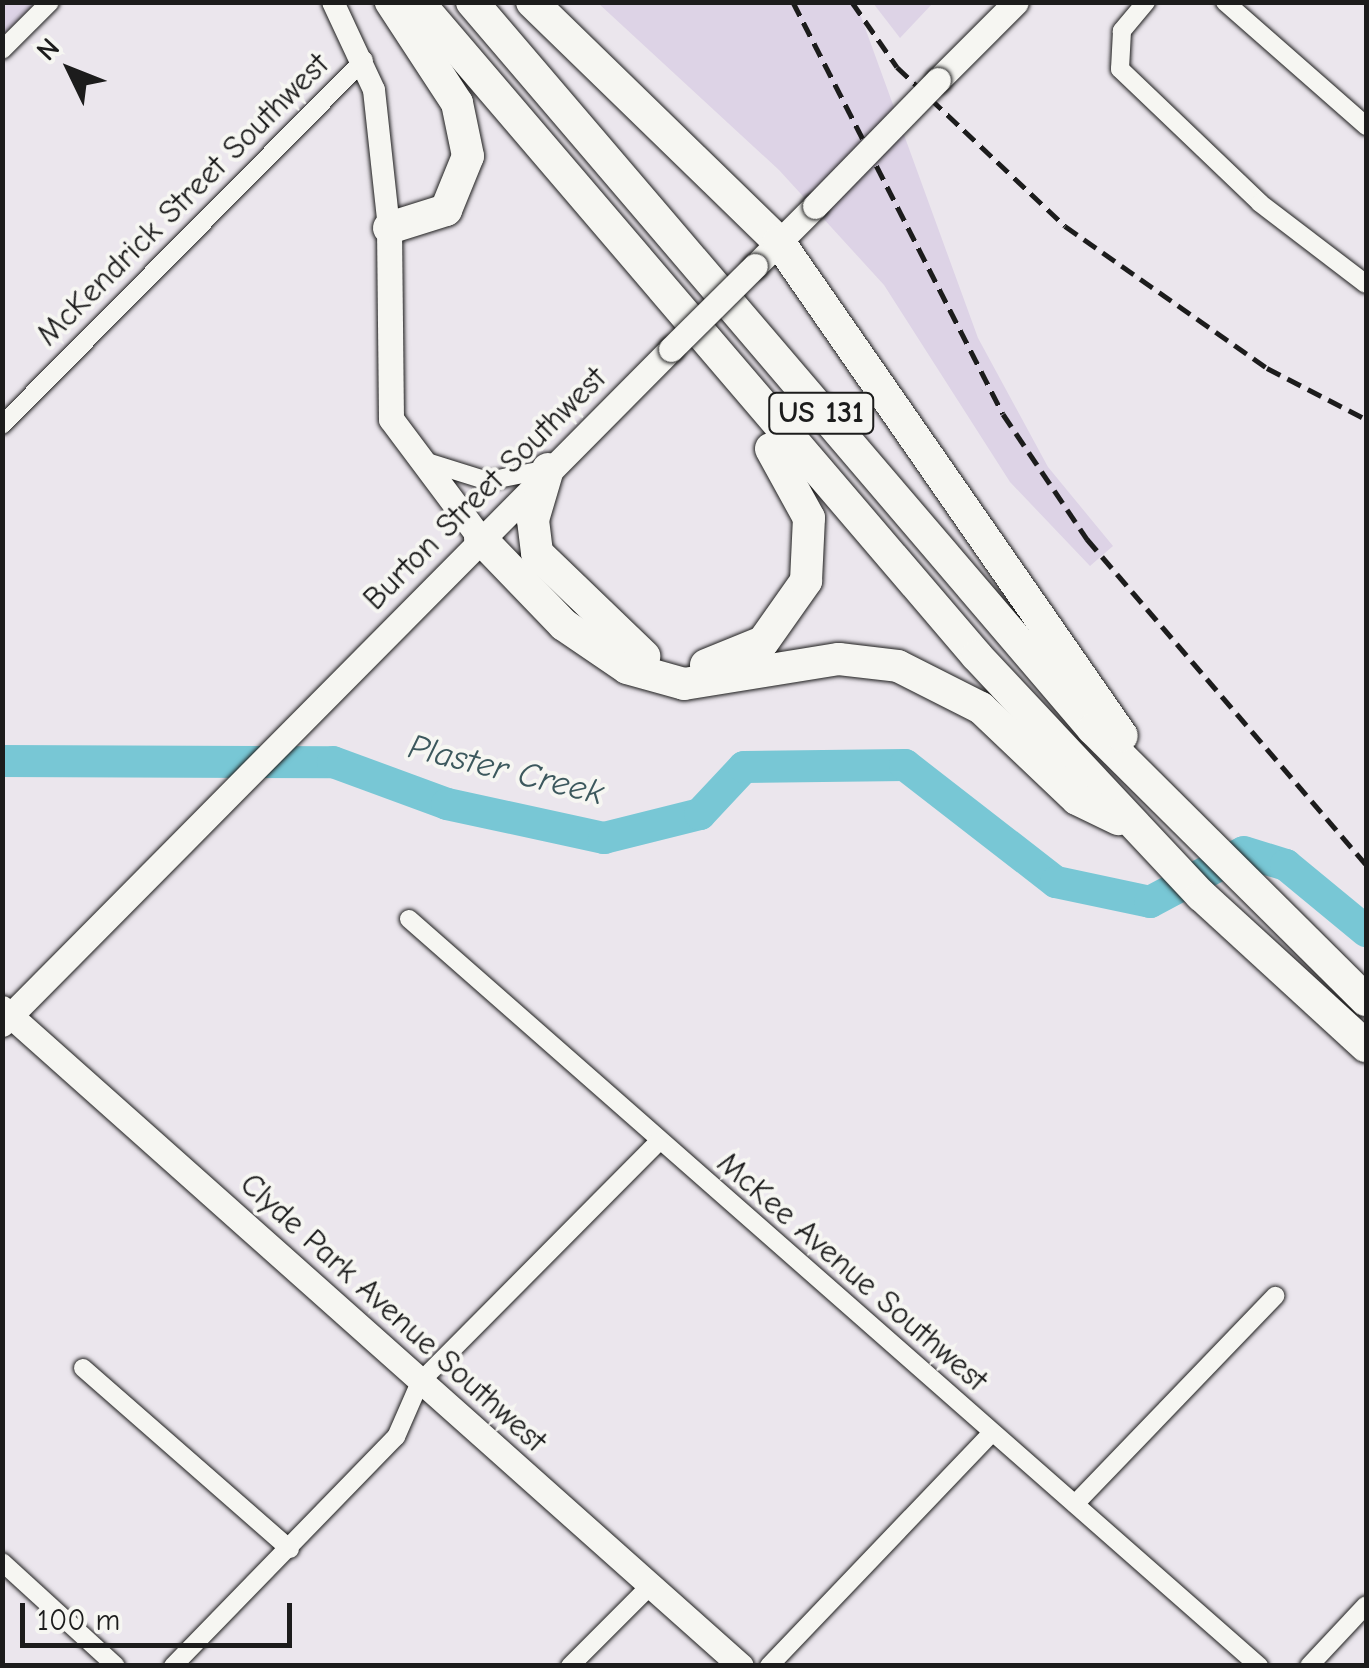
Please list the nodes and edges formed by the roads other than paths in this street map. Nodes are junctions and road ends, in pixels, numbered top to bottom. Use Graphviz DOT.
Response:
graph roads {
  1 [pos="50,2"];
  2 [pos="333,2"];
  3 [pos="391,2"];
  4 [pos="418,2"];
  5 [pos="472,2"];
  6 [pos="532,2"];
  7 [pos="1016,2"];
  8 [pos="1225,2"];
  9 [pos="1144,5"];
  10 [pos="2,50"];
  11 [pos="364,60"];
  12 [pos="1366,126"];
  13 [pos="389,228"];
  14 [pos="779,242"];
  15 [pos="1366,284"];
  16 [pos="748,395"];
  17 [pos="2,425"];
  18 [pos="408,453"];
  19 [pos="548,469"];
  20 [pos="480,538"];
  21 [pos="1178,821"];
  22 [pos="1137,828"];
  23 [pos="409,919"];
  24 [pos="1366,1000"];
  25 [pos="5,1016"];
  26 [pos="1366,1046"];
  27 [pos="658,1142"];
  28 [pos="1275,1296"];
  29 [pos="83,1368"];
  30 [pos="420,1382"];
  31 [pos="990,1435"];
  32 [pos="1076,1504"];
  33 [pos="290,1549"];
  34 [pos="2,1562"];
  35 [pos="652,1584"];
  36 [pos="1366,1605"];
  37 [pos="116,1666"];
  38 [pos="174,1666"];
  39 [pos="570,1666"];
  40 [pos="741,1666"];
  41 [pos="769,1666"];
  42 [pos="1259,1666"];
  43 [pos="1309,1666"];
  1 -- 10 [label="street"];
  2 -- 11 [label="street"];
  3 -- 13 [label="highway"];
  4 -- 16 [label="highway, US 131"];
  5 -- 21 [label="highway, US 131"];
  6 -- 14 [label="highway"];
  7 -- 14 [label="main road, Burton Street Southwest, bridge"];
  8 -- 12 [label="street"];
  9 -- 15 [label="street"];
  11 -- 13 [label="street"];
  11 -- 17 [label="street, McKendrick Street Southwest"];
  13 -- 18 [label="main road"];
  14 -- 19 [label="main road, Burton Street Southwest, bridge"];
  14 -- 21 [label="highway"];
  16 -- 19 [label="highway"];
  16 -- 22 [label="highway, US 131"];
  18 -- 19 [label="street"];
  18 -- 20 [label="main road"];
  19 -- 20 [label="main road, Burton Street Southwest"];
  20 -- 22 [label="highway"];
  20 -- 25 [label="main road, Burton Street Southwest"];
  21 -- 24 [label="highway, US 131"];
  22 -- 26 [label="highway, US 131"];
  23 -- 27 [label="street, McKee Avenue Southwest"];
  25 -- 30 [label="main road, Clyde Park Avenue Southwest"];
  27 -- 30 [label="street"];
  27 -- 31 [label="street, McKee Avenue Southwest"];
  28 -- 32 [label="street"];
  29 -- 33 [label="street"];
  30 -- 33 [label="street"];
  30 -- 35 [label="main road, Clyde Park Avenue Southwest"];
  31 -- 32 [label="street, McKee Avenue Southwest"];
  31 -- 41 [label="street"];
  32 -- 42 [label="street, McKee Avenue Southwest"];
  33 -- 38 [label="street"];
  34 -- 37 [label="street"];
  35 -- 39 [label="street"];
  35 -- 40 [label="main road, Clyde Park Avenue Southwest"];
  36 -- 43 [label="street"];
}
